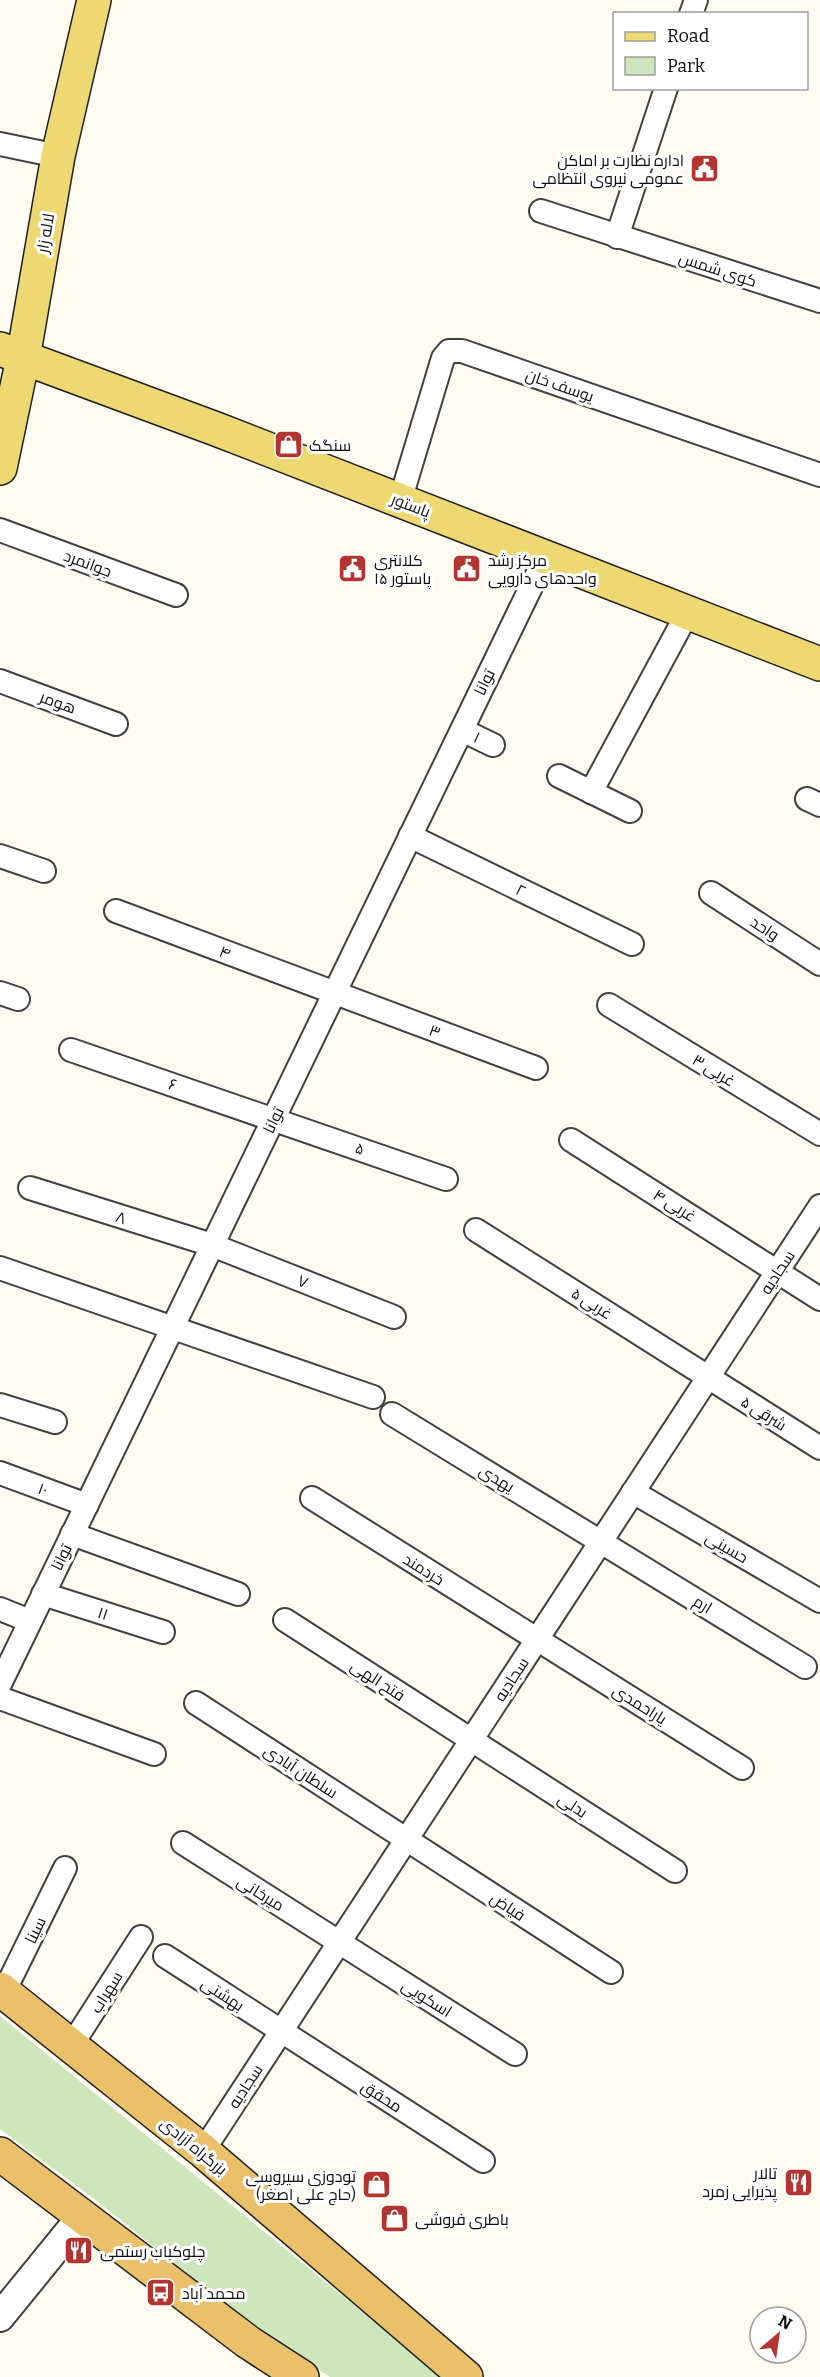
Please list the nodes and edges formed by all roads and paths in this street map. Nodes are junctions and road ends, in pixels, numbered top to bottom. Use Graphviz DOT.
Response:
graph roads {
  1 [pos="94,0"];
  2 [pos="665,90"];
  3 [pos="0,144"];
  4 [pos="58,156"];
  5 [pos="541,211"];
  6 [pos="617,237"];
  7 [pos="820,301"];
  8 [pos="11,354"];
  9 [pos="0,468"];
  10 [pos="820,475"];
  11 [pos="400,501"];
  12 [pos="0,530"];
  13 [pos="546,556"];
  14 [pos="176,595"];
  15 [pos="688,612"];
  16 [pos="820,664"];
  17 [pos="0,681"];
  18 [pos="116,724"];
  19 [pos="462,730"];
  20 [pos="493,745"];
  21 [pos="559,776"];
  22 [pos="591,792"];
  23 [pos="630,811"];
  24 [pos="410,836"];
  25 [pos="0,856"];
  26 [pos="45,871"];
  27 [pos="711,893"];
  28 [pos="116,911"];
  29 [pos="632,944"];
  30 [pos="820,964"];
  31 [pos="334,994"];
  32 [pos="609,1005"];
  33 [pos="71,1050"];
  34 [pos="536,1068"];
  35 [pos="274,1118"];
  36 [pos="820,1134"];
  37 [pos="571,1140"];
  38 [pos="446,1179"];
  39 [pos="30,1188"];
  40 [pos="820,1206"];
  41 [pos="476,1230"];
  42 [pos="212,1245"];
  43 [pos="0,1268"];
  44 [pos="778,1270"];
  45 [pos="820,1299"];
  46 [pos="394,1317"];
  47 [pos="173,1327"];
  48 [pos="708,1377"];
  49 [pos="373,1397"];
  50 [pos="0,1405"];
  51 [pos="393,1414"];
  52 [pos="55,1422"];
  53 [pos="820,1448"];
  54 [pos="0,1473"];
  55 [pos="633,1492"];
  56 [pos="312,1498"];
  57 [pos="87,1505"];
  58 [pos="72,1534"];
  59 [pos="601,1542"];
  60 [pos="43,1594"];
  61 [pos="238,1594"];
  62 [pos="820,1601"];
  63 [pos="0,1609"];
  64 [pos="285,1620"];
  65 [pos="30,1621"];
  66 [pos="163,1632"];
  67 [pos="537,1640"];
  68 [pos="805,1667"];
  69 [pos="0,1684"];
  70 [pos="0,1698"];
  71 [pos="196,1703"];
  72 [pos="471,1740"];
  73 [pos="154,1754"];
  74 [pos="742,1768"];
  75 [pos="406,1839"];
  76 [pos="183,1843"];
  77 [pos="65,1868"];
  78 [pos="675,1871"];
  79 [pos="141,1937"];
  80 [pos="339,1942"];
  81 [pos="165,1956"];
  82 [pos="610,1972"];
  83 [pos="2,1990"];
  84 [pos="281,2031"];
  85 [pos="71,2046"];
  86 [pos="515,2054"];
  87 [pos="203,2151"];
  88 [pos="0,2154"];
  89 [pos="483,2161"];
  90 [pos="82,2216"];
  91 [pos="3,2306"];
  92 [pos="302,2377"];
  93 [pos="466,2377"];
  1 -- 4 [label="main road, لاله زار"];
  2 -- 6 [label="street"];
  3 -- 4 [label="street"];
  4 -- 8 [label="main road, لاله زار"];
  5 -- 6 [label="street, کوی شمس"];
  6 -- 7 [label="street, کوی شمس"];
  8 -- 9 [label="main road, لاله زار"];
  8 -- 11 [label="main road, پاستور"];
  10 -- 11 [label="street, یوسف خان"];
  11 -- 13 [label="main road, پاستور"];
  12 -- 14 [label="street, جوانمرد"];
  13 -- 15 [label="main road, پاستور"];
  13 -- 19 [label="street, توانا"];
  15 -- 16 [label="main road, پاستور"];
  15 -- 22 [label="street"];
  17 -- 18 [label="street, هومر"];
  19 -- 20 [label="street, ۱"];
  19 -- 24 [label="street, توانا"];
  21 -- 22 [label="street"];
  22 -- 23 [label="street"];
  24 -- 29 [label="street, ۲"];
  24 -- 31 [label="street, توانا"];
  25 -- 26 [label="street"];
  27 -- 30 [label="street, واحد"];
  28 -- 31 [label="street, ۴"];
  31 -- 34 [label="street, ۳"];
  31 -- 35 [label="street, توانا"];
  32 -- 36 [label="street, ۳ غربی"];
  33 -- 35 [label="street, ۶"];
  35 -- 38 [label="street, ۵"];
  35 -- 42 [label="street, توانا"];
  37 -- 44 [label="street, ۴ غربی"];
  39 -- 42 [label="street, ۸"];
  40 -- 44 [label="street, سجادیه"];
  41 -- 48 [label="street, ۵ غربی"];
  42 -- 46 [label="street, ۷"];
  42 -- 47 [label="street, توانا"];
  43 -- 47 [label="street"];
  44 -- 45 [label="street, ۴ غربی"];
  44 -- 48 [label="street, سجادیه"];
  47 -- 49 [label="street"];
  47 -- 57 [label="street, توانا"];
  48 -- 53 [label="street, ۵ شرقی"];
  48 -- 55 [label="street, سجادیه"];
  50 -- 52 [label="street"];
  51 -- 59 [label="street, یهدی"];
  54 -- 57 [label="street, ۱۰"];
  55 -- 59 [label="street, سجادیه"];
  55 -- 62 [label="street, حسینی"];
  56 -- 67 [label="street, خردمند"];
  57 -- 58 [label="street, توانا"];
  58 -- 60 [label="street, توانا"];
  58 -- 61 [label="street"];
  59 -- 67 [label="street, سجادیه"];
  59 -- 68 [label="street, ارم"];
  60 -- 65 [label="street, توانا"];
  60 -- 66 [label="street, ۱۱"];
  63 -- 65 [label="street"];
  64 -- 72 [label="street, فتح الهی"];
  65 -- 69 [label="street, توانا"];
  67 -- 72 [label="street, سجادیه"];
  67 -- 74 [label="street, یاراحمدی"];
  70 -- 73 [label="street"];
  71 -- 75 [label="street, سلطان آبادی"];
  72 -- 75 [label="street, سجادیه"];
  72 -- 78 [label="street, بدلی"];
  75 -- 80 [label="street, سجادیه"];
  75 -- 82 [label="street, فیاض"];
  76 -- 80 [label="street, میرخانی"];
  77 -- 83 [label="street, سینا"];
  79 -- 85 [label="street, سهراب"];
  80 -- 84 [label="street, سجادیه"];
  80 -- 86 [label="street, اسکویی"];
  81 -- 84 [label="street, بهشتی"];
  83 -- 85 [label="highway, بزرگراه آزادی"];
  84 -- 87 [label="street, سجادیه"];
  84 -- 89 [label="street, محقق"];
  85 -- 87 [label="highway, بزرگراه آزادی"];
  87 -- 93 [label="highway, بزرگراه آزادی"];
  88 -- 90 [label="highway"];
  90 -- 91 [label="street"];
  90 -- 92 [label="highway"];
}
